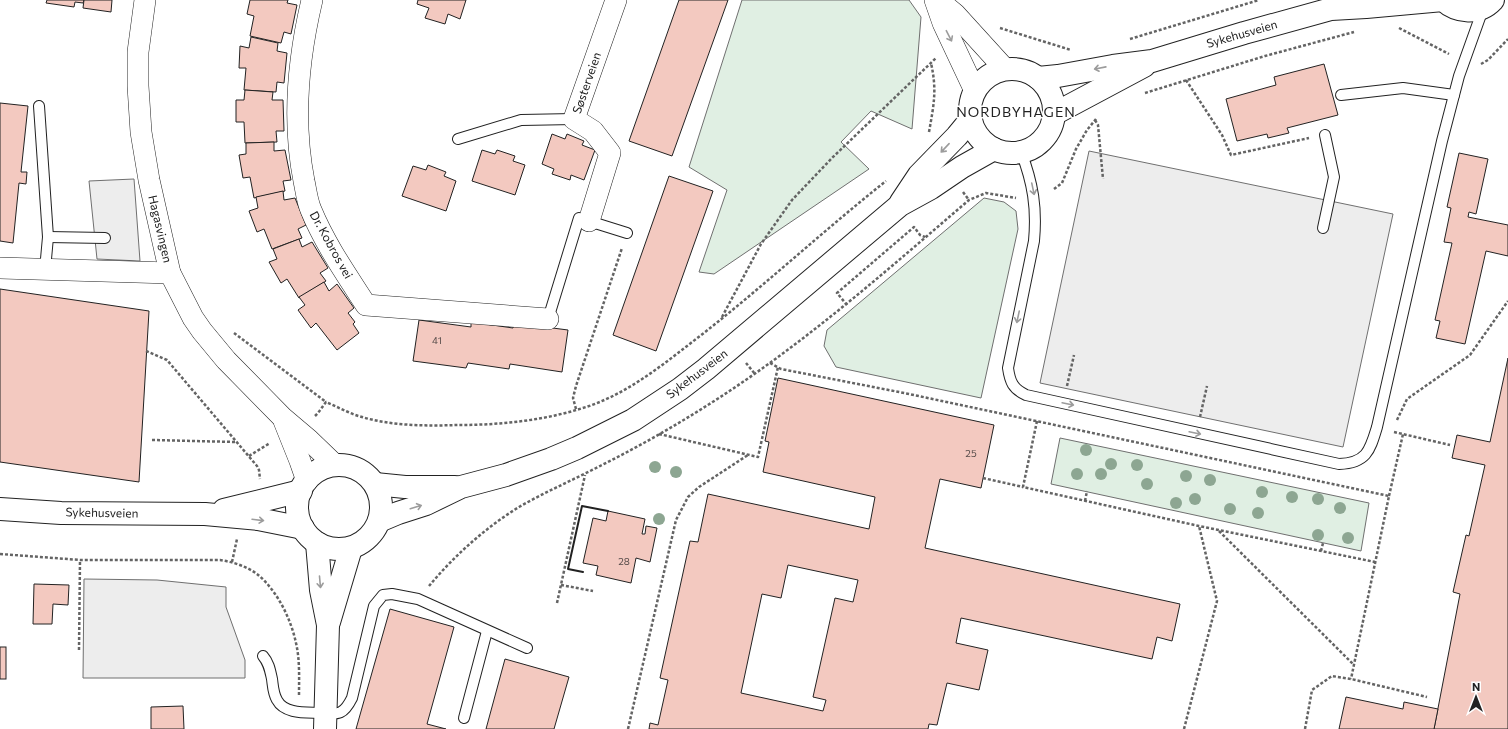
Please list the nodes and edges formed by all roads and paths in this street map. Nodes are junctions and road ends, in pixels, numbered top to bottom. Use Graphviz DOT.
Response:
graph roads {
  1 [pos="144,0"];
  2 [pos="312,0"];
  3 [pos="616,0"];
  4 [pos="937,0"];
  5 [pos="1259,0"];
  6 [pos="1443,0"];
  7 [pos="1339,4"];
  8 [pos="1488,4"];
  9 [pos="1395,26"];
  10 [pos="996,27"];
  11 [pos="1357,32"];
  12 [pos="1508,39"];
  13 [pos="1124,41"];
  14 [pos="1077,51"];
  15 [pos="941,54"];
  16 [pos="1452,55"];
  17 [pos="1152,61"];
  18 [pos="932,63"];
  19 [pos="1478,65"];
  20 [pos="1005,69"];
  21 [pos="1038,78"];
  22 [pos="1186,80"];
  23 [pos="975,91"];
  24 [pos="1140,95"];
  25 [pos="1341,95"];
  26 [pos="1454,95"];
  27 [pos="40,106"];
  28 [pos="1054,114"];
  29 [pos="1098,116"];
  30 [pos="574,118"];
  31 [pos="971,118"];
  32 [pos="1095,120"];
  33 [pos="929,135"];
  34 [pos="1325,135"];
  35 [pos="458,139"];
  36 [pos="994,149"];
  37 [pos="1021,152"];
  38 [pos="890,178"];
  39 [pos="1103,179"];
  40 [pos="1054,189"];
  41 [pos="900,205"];
  42 [pos="590,221"];
  43 [pos="1323,228"];
  44 [pos="627,233"];
  45 [pos="48,237"];
  46 [pos="925,237"];
  47 [pos="105,238"];
  48 [pos="0,268"];
  49 [pos="45,270"];
  50 [pos="170,273"];
  51 [pos="1508,300"];
  52 [pos="847,304"];
  53 [pos="548,319"];
  54 [pos="721,320"];
  55 [pos="233,332"];
  56 [pos="146,351"];
  57 [pos="770,363"];
  58 [pos="778,367"];
  59 [pos="326,402"];
  60 [pos="576,409"];
  61 [pos="313,417"];
  62 [pos="283,418"];
  63 [pos="1037,422"];
  64 [pos="1395,425"];
  65 [pos="1377,427"];
  66 [pos="659,434"];
  67 [pos="1403,434"];
  68 [pos="152,440"];
  69 [pos="236,442"];
  70 [pos="273,442"];
  71 [pos="1450,445"];
  72 [pos="748,455"];
  73 [pos="249,457"];
  74 [pos="335,465"];
  75 [pos="585,474"];
  76 [pos="983,478"];
  77 [pos="260,482"];
  78 [pos="374,484"];
  79 [pos="304,486"];
  80 [pos="461,487"];
  81 [pos="1023,487"];
  82 [pos="1087,491"];
  83 [pos="1389,496"];
  84 [pos="1085,501"];
  85 [pos="0,509"];
  86 [pos="205,514"];
  87 [pos="379,521"];
  88 [pos="1198,526"];
  89 [pos="1219,530"];
  90 [pos="238,536"];
  91 [pos="310,536"];
  92 [pos="1323,543"];
  93 [pos="352,548"];
  94 [pos="1321,551"];
  95 [pos="0,554"];
  96 [pos="80,560"];
  97 [pos="232,562"];
  98 [pos="1375,562"];
  99 [pos="561,585"];
  100 [pos="593,591"];
  101 [pos="557,603"];
  102 [pos="328,625"];
  103 [pos="487,631"];
  104 [pos="527,648"];
  105 [pos="79,650"];
  106 [pos="263,656"];
  107 [pos="1354,664"];
  108 [pos="1350,679"];
  109 [pos="1427,697"];
  110 [pos="299,711"];
  111 [pos="464,718"];
  112 [pos="325,721"];
  113 [pos="628,729"];
  114 [pos="1184,729"];
  115 [pos="1305,729"];
  1 -- 50 [label="street, Hagasvingen"];
  2 -- 53 [label="street, Dr. Kobros vei"];
  3 -- 30 [label="street, Søsterveien"];
  4 -- 20 [label="street"];
  4 -- 23 [label="street, one-way"];
  5 -- 13 [label="path"];
  6 -- 7 [label="main road, Sykehusveien"];
  6 -- 8 [label="main road"];
  7 -- 17 [label="main road, Sykehusveien"];
  8 -- 26 [label="lane"];
  9 -- 16 [label="path"];
  10 -- 14 [label="path"];
  11 -- 22 [label="path"];
  12 -- 19 [label="path"];
  15 -- 18 [label="path"];
  17 -- 21 [label="main road, Sykehusveien, one-way"];
  17 -- 28 [label="main road, Sykehusveien"];
  18 -- 33 [label="path"];
  18 -- 54 [label="path"];
  20 -- 21 [label="main road"];
  20 -- 23 [label="main road"];
  21 -- 28 [label="main road"];
  22 -- 24 [label="path"];
  22 -- 34 [label="path"];
  23 -- 31 [label="main road"];
  25 -- 26 [label="lane"];
  26 -- 65 [label="lane"];
  27 -- 45 [label="lane"];
  28 -- 37 [label="main road"];
  29 -- 32 [label="path"];
  30 -- 35 [label="lane"];
  30 -- 42 [label="street, Søsterveien"];
  31 -- 36 [label="main road"];
  31 -- 41 [label="main road, Sykehusveien, one-way"];
  32 -- 39 [label="path"];
  32 -- 40 [label="path"];
  34 -- 43 [label="lane"];
  36 -- 37 [label="main road"];
  36 -- 41 [label="main road, Sykehusveien"];
  37 -- 65 [label="lane, one-way"];
  38 -- 54 [label="path"];
  41 -- 80 [label="main road, Sykehusveien"];
  42 -- 44 [label="lane"];
  42 -- 53 [label="lane"];
  44 -- 60 [label="path"];
  45 -- 47 [label="lane"];
  45 -- 49 [label="lane"];
  46 -- 52 [label="path"];
  48 -- 49 [label="street"];
  49 -- 50 [label="street"];
  50 -- 62 [label="street, Hagasvingen"];
  51 -- 64 [label="path"];
  54 -- 60 [label="path"];
  55 -- 59 [label="path"];
  56 -- 69 [label="path"];
  57 -- 58 [label="path"];
  58 -- 63 [label="path"];
  58 -- 72 [label="path"];
  59 -- 60 [label="path"];
  59 -- 61 [label="path"];
  62 -- 74 [label="street, Hagasvingen"];
  62 -- 79 [label="street, Hagasvingen"];
  63 -- 81 [label="path"];
  63 -- 83 [label="path"];
  65 -- 67 [label="path"];
  66 -- 72 [label="path"];
  67 -- 71 [label="path"];
  67 -- 83 [label="path"];
  68 -- 69 [label="path"];
  69 -- 73 [label="path"];
  70 -- 73 [label="path"];
  72 -- 113 [label="path"];
  73 -- 77 [label="path"];
  74 -- 78 [label="main road"];
  74 -- 79 [label="main road"];
  75 -- 99 [label="path"];
  76 -- 81 [label="path"];
  78 -- 80 [label="main road, Sykehusveien"];
  78 -- 87 [label="main road"];
  79 -- 86 [label="main road, Sykehusveien"];
  79 -- 91 [label="main road"];
  87 -- 80 [label="main road, Sykehusveien, one-way"];
  81 -- 84 [label="path"];
  82 -- 84 [label="path"];
  83 -- 98 [label="path"];
  84 -- 88 [label="path"];
  85 -- 86 [label="main road, Sykehusveien"];
  86 -- 91 [label="main road, Sykehusveien, one-way"];
  87 -- 93 [label="main road"];
  88 -- 89 [label="path"];
  88 -- 114 [label="path"];
  89 -- 94 [label="path"];
  89 -- 107 [label="path"];
  90 -- 97 [label="path"];
  91 -- 93 [label="main road"];
  91 -- 102 [label="main road, one-way"];
  92 -- 94 [label="path"];
  93 -- 102 [label="main road"];
  94 -- 98 [label="path"];
  95 -- 96 [label="path"];
  96 -- 97 [label="path"];
  96 -- 105 [label="path"];
  97 -- 110 [label="path"];
  98 -- 107 [label="path"];
  99 -- 100 [label="path"];
  99 -- 101 [label="path"];
  102 -- 112 [label="main road"];
  103 -- 104 [label="lane"];
  103 -- 111 [label="lane"];
  103 -- 112 [label="lane"];
  106 -- 110 [label="lane"];
  107 -- 108 [label="path"];
  108 -- 109 [label="path"];
  108 -- 115 [label="path"];
  110 -- 112 [label="lane"];
}
